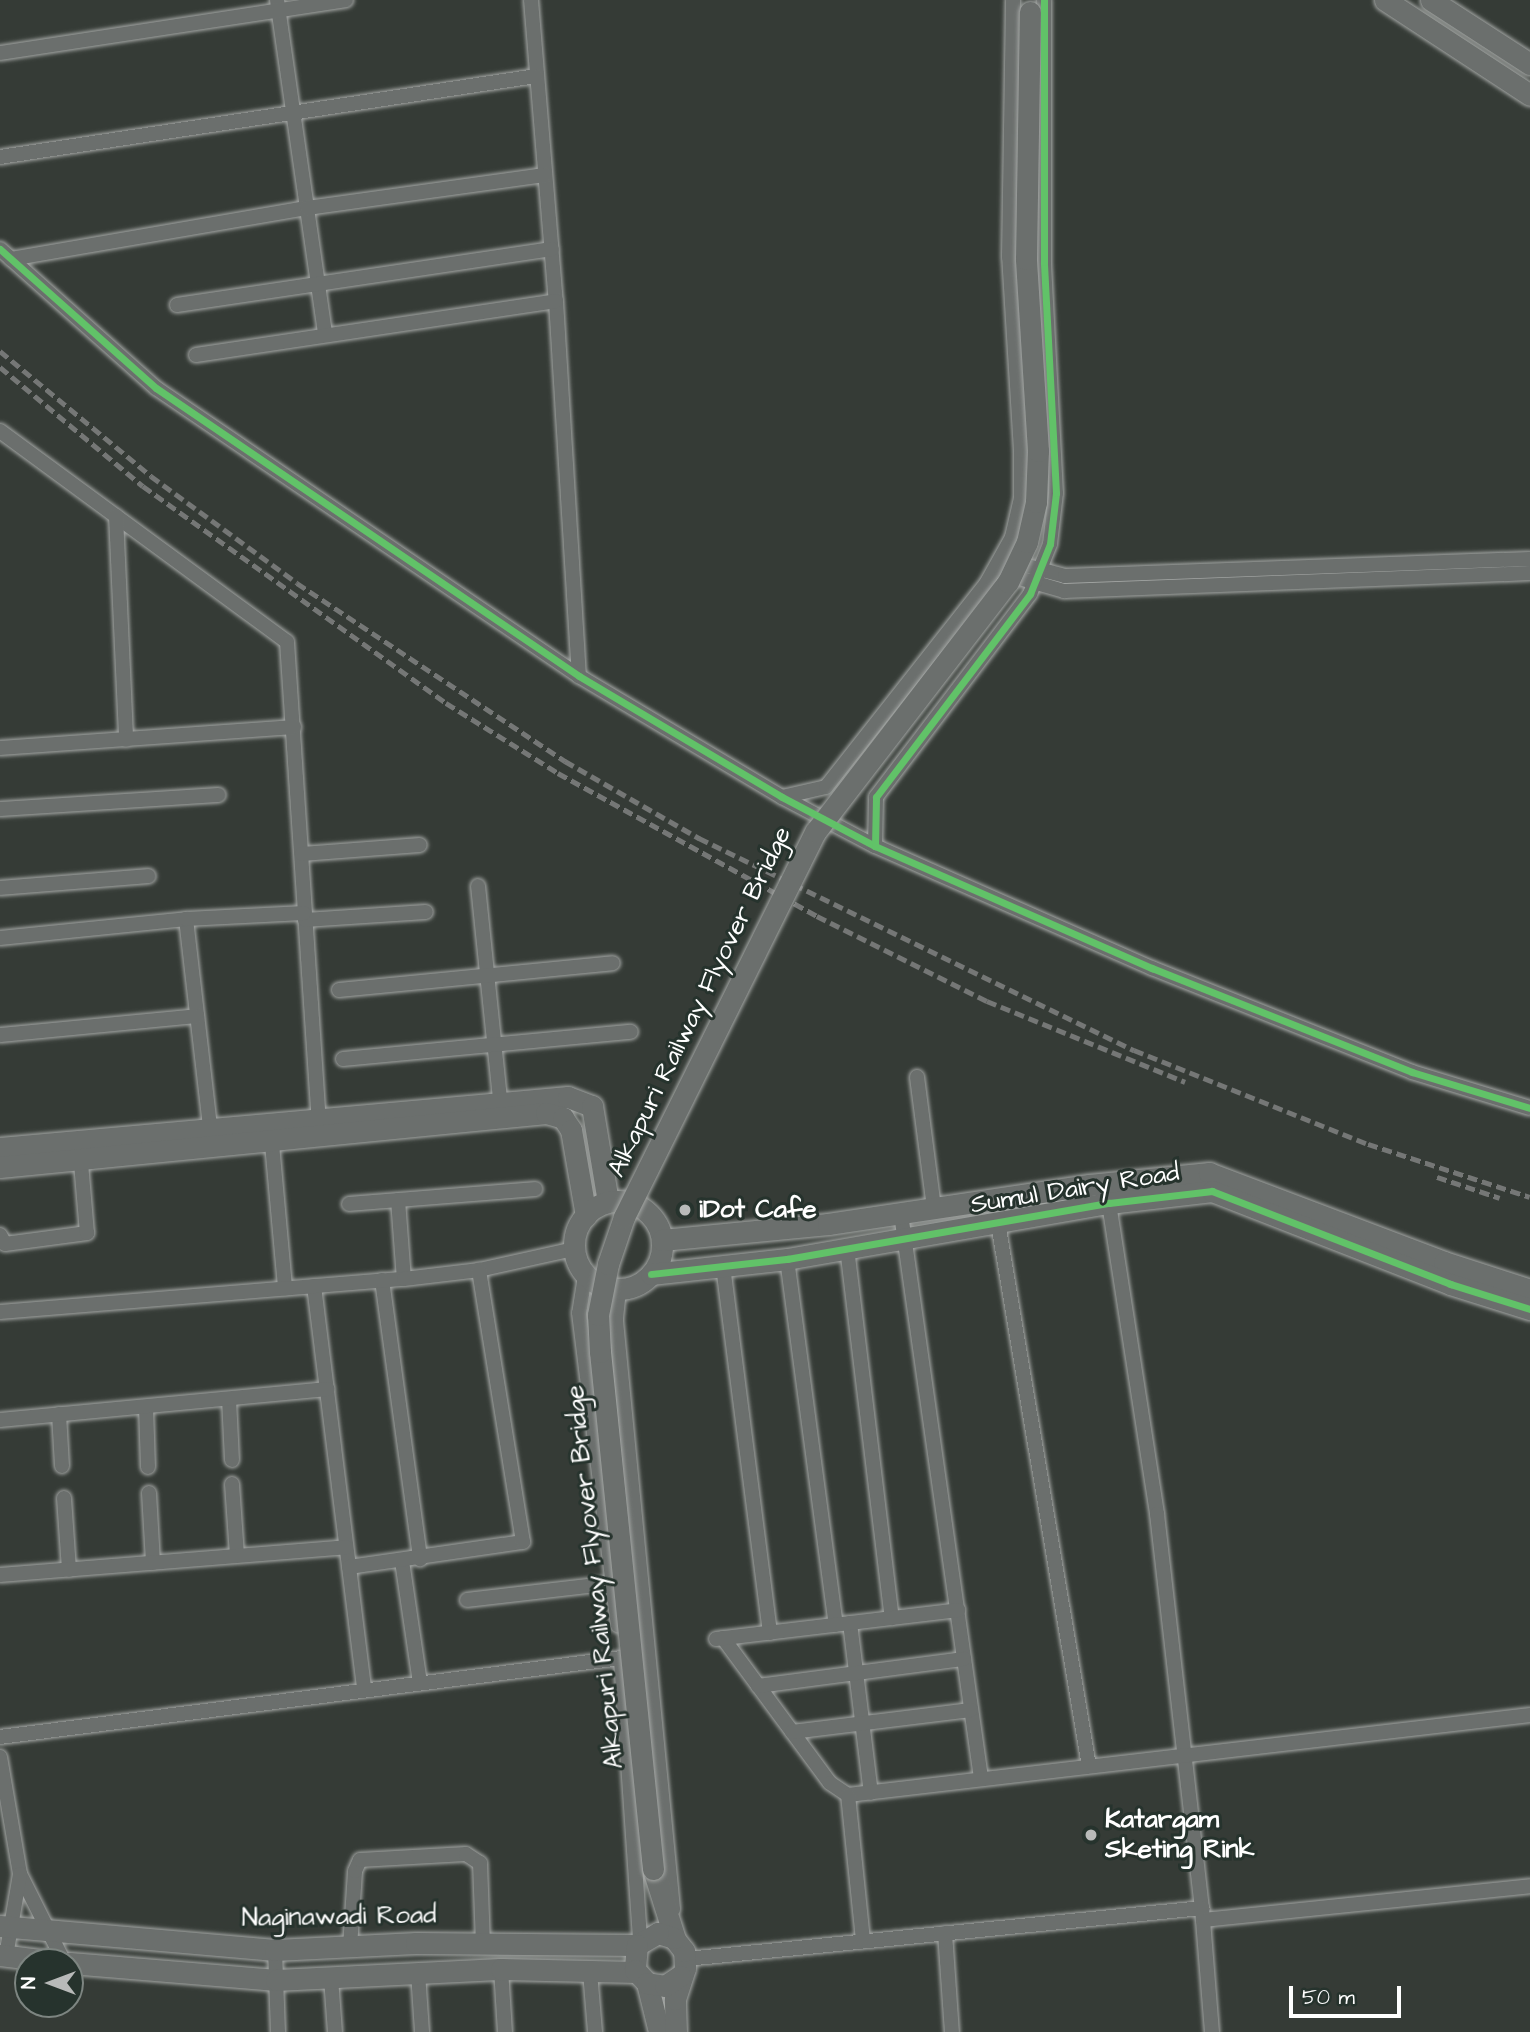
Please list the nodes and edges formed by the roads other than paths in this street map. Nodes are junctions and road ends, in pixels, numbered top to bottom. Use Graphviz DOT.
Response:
graph roads {
  1 [pos="346,0"];
  2 [pos="531,0"];
  3 [pos="1385,0"];
  4 [pos="1431,0"];
  5 [pos="1029,2"];
  6 [pos="278,5"];
  7 [pos="0,53"];
  8 [pos="1530,64"];
  9 [pos="536,76"];
  10 [pos="1530,95"];
  11 [pos="292,112"];
  12 [pos="0,157"];
  13 [pos="545,175"];
  14 [pos="307,208"];
  15 [pos="552,249"];
  16 [pos="5,254"];
  17 [pos="319,281"];
  18 [pos="556,301"];
  19 [pos="177,305"];
  20 [pos="326,333"];
  21 [pos="196,355"];
  22 [pos="0,431"];
  23 [pos="116,516"];
  24 [pos="1530,559"];
  25 [pos="999,564"];
  26 [pos="1042,570"];
  27 [pos="1530,573"];
  28 [pos="1034,585"];
  29 [pos="579,676"];
  30 [pos="294,727"];
  31 [pos="126,740"];
  32 [pos="0,748"];
  33 [pos="219,795"];
  34 [pos="782,797"];
  35 [pos="0,809"];
  36 [pos="420,845"];
  37 [pos="875,846"];
  38 [pos="302,854"];
  39 [pos="149,876"];
  40 [pos="478,886"];
  41 [pos="0,888"];
  42 [pos="426,912"];
  43 [pos="305,916"];
  44 [pos="186,919"];
  45 [pos="0,938"];
  46 [pos="613,963"];
  47 [pos="488,976"];
  48 [pos="339,990"];
  49 [pos="197,1016"];
  50 [pos="631,1032"];
  51 [pos="0,1035"];
  52 [pos="495,1043"];
  53 [pos="343,1059"];
  54 [pos="917,1077"];
  55 [pos="500,1100"];
  56 [pos="1530,1108"];
  57 [pos="319,1118"];
  58 [pos="210,1128"];
  59 [pos="271,1133"];
  60 [pos="0,1148"];
  61 [pos="80,1150"];
  62 [pos="0,1167"];
  63 [pos="535,1189"];
  64 [pos="1107,1193"];
  65 [pos="398,1200"];
  66 [pos="608,1202"];
  67 [pos="349,1204"];
  68 [pos="934,1208"];
  69 [pos="901,1214"];
  70 [pos="586,1216"];
  71 [pos="998,1223"];
  72 [pos="0,1235"];
  73 [pos="903,1238"];
  74 [pos="662,1240"];
  75 [pos="847,1248"];
  76 [pos="574,1250"];
  77 [pos="787,1259"];
  78 [pos="723,1266"];
  79 [pos="479,1270"];
  80 [pos="651,1274"];
  81 [pos="585,1276"];
  82 [pos="404,1279"];
  83 [pos="382,1280"];
  84 [pos="314,1286"];
  85 [pos="285,1288"];
  86 [pos="619,1290"];
  87 [pos="1530,1290"];
  88 [pos="1530,1309"];
  89 [pos="0,1312"];
  90 [pos="328,1390"];
  91 [pos="229,1399"];
  92 [pos="146,1407"];
  93 [pos="59,1414"];
  94 [pos="0,1420"];
  95 [pos="232,1460"];
  96 [pos="62,1466"];
  97 [pos="148,1467"];
  98 [pos="232,1484"];
  99 [pos="149,1493"];
  100 [pos="64,1498"];
  101 [pos="346,1546"];
  102 [pos="237,1555"];
  103 [pos="420,1559"];
  104 [pos="402,1561"];
  105 [pos="153,1563"];
  106 [pos="349,1567"];
  107 [pos="69,1570"];
  108 [pos="0,1575"];
  109 [pos="613,1584"];
  110 [pos="467,1600"];
  111 [pos="958,1610"];
  112 [pos="892,1618"];
  113 [pos="843,1624"];
  114 [pos="770,1633"];
  115 [pos="621,1658"];
  116 [pos="964,1659"];
  117 [pos="856,1672"];
  118 [pos="420,1683"];
  119 [pos="758,1686"];
  120 [pos="364,1689"];
  121 [pos="971,1710"];
  122 [pos="1530,1715"];
  123 [pos="862,1723"];
  124 [pos="792,1732"];
  125 [pos="0,1737"];
  126 [pos="1186,1756"];
  127 [pos="0,1757"];
  128 [pos="1089,1766"];
  129 [pos="981,1779"];
  130 [pos="871,1793"];
  131 [pos="848,1795"];
  132 [pos="653,1870"];
  133 [pos="20,1874"];
  134 [pos="1530,1886"];
  135 [pos="1203,1914"];
  136 [pos="5,1927"];
  137 [pos="49,1931"];
  138 [pos="945,1933"];
  139 [pos="863,1941"];
  140 [pos="640,1942"];
  141 [pos="483,1944"];
  142 [pos="350,1947"];
  143 [pos="57,1948"];
  144 [pos="275,1950"];
  145 [pos="680,1954"];
  146 [pos="3,1956"];
  147 [pos="84,1964"];
  148 [pos="501,1969"];
  149 [pos="590,1972"];
  150 [pos="418,1973"];
  151 [pos="641,1977"];
  152 [pos="331,1979"];
  153 [pos="276,1980"];
  154 [pos="278,2032"];
  155 [pos="335,2032"];
  156 [pos="422,2032"];
  157 [pos="505,2032"];
  158 [pos="594,2032"];
  159 [pos="659,2032"];
  160 [pos="676,2032"];
  161 [pos="952,2032"];
  162 [pos="1212,2032"];
  1 -- 6 [label="street"];
  2 -- 9 [label="street"];
  3 -- 10 [label="street"];
  4 -- 8 [label="street"];
  5 -- 25 [label="street"];
  5 -- 26 [label="street"];
  5 -- 132 [label="street, Alkapuri Railway Flyover Bridge, bridge"];
  6 -- 7 [label="street"];
  6 -- 11 [label="street"];
  9 -- 11 [label="street"];
  9 -- 13 [label="street"];
  11 -- 12 [label="street"];
  11 -- 14 [label="street"];
  13 -- 14 [label="street"];
  13 -- 15 [label="street"];
  14 -- 16 [label="street"];
  14 -- 17 [label="street"];
  15 -- 17 [label="street"];
  15 -- 18 [label="street"];
  16 -- 29 [label="street"];
  17 -- 19 [label="street"];
  17 -- 20 [label="street"];
  18 -- 20 [label="street"];
  18 -- 29 [label="street"];
  20 -- 21 [label="street"];
  22 -- 23 [label="street"];
  23 -- 30 [label="street"];
  23 -- 31 [label="street"];
  24 -- 26 [label="street"];
  25 -- 26 [label="street"];
  25 -- 28 [label="street"];
  25 -- 34 [label="street"];
  26 -- 28 [label="street"];
  27 -- 28 [label="street"];
  28 -- 37 [label="street"];
  29 -- 34 [label="street"];
  30 -- 31 [label="street"];
  30 -- 38 [label="street"];
  31 -- 32 [label="street"];
  33 -- 35 [label="street"];
  34 -- 37 [label="street"];
  36 -- 38 [label="street"];
  37 -- 56 [label="street"];
  38 -- 43 [label="street"];
  39 -- 41 [label="street"];
  40 -- 47 [label="street"];
  42 -- 43 [label="street"];
  43 -- 44 [label="street"];
  43 -- 57 [label="street"];
  44 -- 45 [label="street"];
  44 -- 49 [label="street"];
  46 -- 47 [label="street"];
  47 -- 48 [label="street"];
  47 -- 52 [label="street"];
  49 -- 51 [label="street"];
  49 -- 58 [label="street"];
  50 -- 52 [label="street"];
  52 -- 53 [label="street"];
  52 -- 55 [label="street"];
  54 -- 68 [label="street"];
  55 -- 57 [label="street"];
  55 -- 66 [label="street"];
  57 -- 59 [label="street"];
  58 -- 59 [label="street"];
  58 -- 61 [label="street"];
  59 -- 61 [label="street"];
  59 -- 70 [label="street"];
  59 -- 85 [label="street"];
  60 -- 61 [label="street"];
  61 -- 62 [label="street"];
  61 -- 72 [label="street"];
  63 -- 65 [label="street"];
  64 -- 68 [label="street"];
  64 -- 71 [label="street, Sumul Dairy Road"];
  64 -- 87 [label="street"];
  64 -- 88 [label="street, Sumul Dairy Road"];
  64 -- 126 [label="street"];
  65 -- 67 [label="street"];
  65 -- 82 [label="street"];
  66 -- 70 [label="street"];
  66 -- 74 [label="street"];
  68 -- 69 [label="street"];
  69 -- 73 [label="street"];
  69 -- 74 [label="street"];
  70 -- 76 [label="street"];
  71 -- 73 [label="street, Sumul Dairy Road"];
  71 -- 128 [label="street"];
  73 -- 75 [label="street, Sumul Dairy Road"];
  73 -- 111 [label="street"];
  74 -- 80 [label="street"];
  75 -- 77 [label="street, Sumul Dairy Road"];
  75 -- 112 [label="street"];
  76 -- 79 [label="street"];
  76 -- 81 [label="street"];
  77 -- 78 [label="street, Sumul Dairy Road"];
  77 -- 113 [label="street"];
  78 -- 80 [label="street, Sumul Dairy Road"];
  78 -- 114 [label="street"];
  79 -- 82 [label="street"];
  79 -- 103 [label="street"];
  80 -- 86 [label="street"];
  81 -- 86 [label="street"];
  81 -- 109 [label="street"];
  82 -- 83 [label="street"];
  83 -- 84 [label="street"];
  83 -- 103 [label="street"];
  84 -- 85 [label="street"];
  84 -- 90 [label="street"];
  85 -- 89 [label="street"];
  86 -- 145 [label="street"];
  90 -- 91 [label="street"];
  90 -- 101 [label="street"];
  91 -- 92 [label="street"];
  91 -- 95 [label="street"];
  92 -- 93 [label="street"];
  92 -- 97 [label="street"];
  93 -- 94 [label="street"];
  93 -- 96 [label="street"];
  98 -- 102 [label="street"];
  99 -- 105 [label="street"];
  100 -- 107 [label="street"];
  101 -- 102 [label="street"];
  101 -- 106 [label="street"];
  102 -- 105 [label="street"];
  103 -- 104 [label="street"];
  104 -- 106 [label="street"];
  104 -- 118 [label="street"];
  105 -- 107 [label="street"];
  106 -- 120 [label="street"];
  107 -- 108 [label="street"];
  109 -- 110 [label="street"];
  109 -- 115 [label="street"];
  111 -- 112 [label="street"];
  111 -- 116 [label="street"];
  112 -- 113 [label="street"];
  113 -- 114 [label="street"];
  113 -- 117 [label="street"];
  114 -- 119 [label="street"];
  115 -- 118 [label="street"];
  115 -- 140 [label="street"];
  116 -- 117 [label="street"];
  116 -- 121 [label="street"];
  117 -- 119 [label="street"];
  117 -- 123 [label="street"];
  118 -- 120 [label="street"];
  119 -- 124 [label="street"];
  120 -- 125 [label="street"];
  121 -- 123 [label="street"];
  121 -- 129 [label="street"];
  122 -- 126 [label="street"];
  123 -- 124 [label="street"];
  123 -- 130 [label="street"];
  124 -- 131 [label="street"];
  126 -- 128 [label="street"];
  126 -- 135 [label="street"];
  127 -- 133 [label="street"];
  128 -- 129 [label="street"];
  129 -- 130 [label="street"];
  130 -- 131 [label="street"];
  131 -- 139 [label="street"];
  132 -- 140 [label="street, Alkapuri Railway Flyover Bridge"];
  132 -- 145 [label="street, Alkapuri Railway Flyover Bridge"];
  133 -- 136 [label="street"];
  133 -- 137 [label="street"];
  134 -- 135 [label="street"];
  135 -- 138 [label="street"];
  135 -- 162 [label="street"];
  136 -- 137 [label="street, Naginawadi Road"];
  136 -- 146 [label="street"];
  137 -- 143 [label="street"];
  137 -- 144 [label="street, Naginawadi Road"];
  138 -- 139 [label="street"];
  138 -- 161 [label="street"];
  139 -- 145 [label="street"];
  140 -- 141 [label="street, Naginawadi Road"];
  140 -- 145 [label="street"];
  140 -- 151 [label="street"];
  141 -- 142 [label="street, Naginawadi Road"];
  141 -- 142 [label="street"];
  142 -- 144 [label="street, Naginawadi Road"];
  144 -- 153 [label="street"];
  145 -- 151 [label="street"];
  145 -- 160 [label="street"];
  147 -- 153 [label="street"];
  148 -- 149 [label="street"];
  148 -- 150 [label="street"];
  148 -- 157 [label="street"];
  149 -- 151 [label="street"];
  149 -- 158 [label="street"];
  150 -- 152 [label="street"];
  150 -- 156 [label="street"];
  151 -- 159 [label="street"];
  152 -- 153 [label="street"];
  152 -- 155 [label="street"];
  153 -- 154 [label="street"];
}
